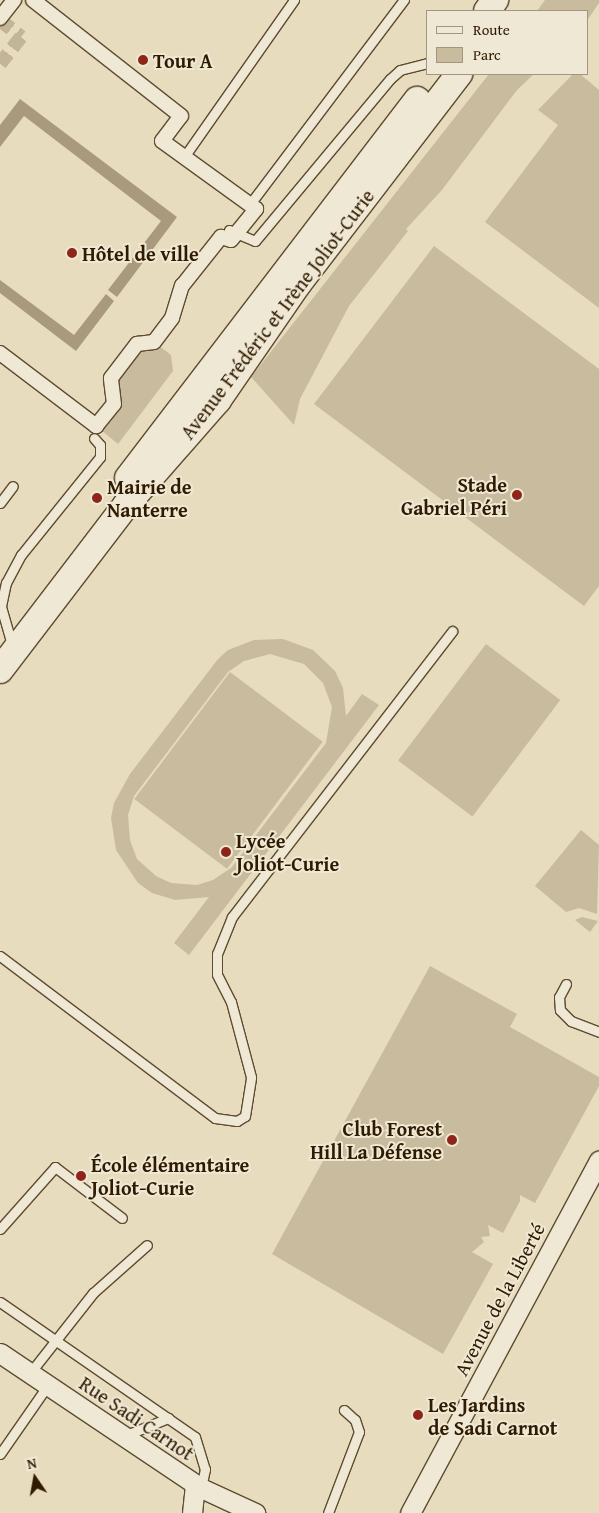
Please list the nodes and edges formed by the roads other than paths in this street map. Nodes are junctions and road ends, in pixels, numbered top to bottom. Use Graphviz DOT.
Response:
graph roads {
  1 [pos="14,0"];
  2 [pos="33,0"];
  3 [pos="294,0"];
  4 [pos="404,0"];
  5 [pos="495,0"];
  6 [pos="515,0"];
  7 [pos="487,10"];
  8 [pos="507,10"];
  9 [pos="0,18"];
  10 [pos="426,64"];
  11 [pos="437,75"];
  12 [pos="458,75"];
  13 [pos="184,157"];
  14 [pos="250,204"];
  15 [pos="229,230"];
  16 [pos="0,353"];
  17 [pos="94,438"];
  18 [pos="13,486"];
  19 [pos="0,503"];
  20 [pos="452,631"];
  21 [pos="5,645"];
  22 [pos="0,670"];
  23 [pos="0,956"];
  24 [pos="566,984"];
  25 [pos="599,1032"];
  26 [pos="597,1169"];
  27 [pos="122,1218"];
  28 [pos="0,1230"];
  29 [pos="147,1245"];
  30 [pos="0,1302"];
  31 [pos="55,1342"];
  32 [pos="0,1353"];
  33 [pos="30,1373"];
  34 [pos="48,1385"];
  35 [pos="344,1410"];
  36 [pos="168,1418"];
  37 [pos="124,1436"];
  38 [pos="0,1454"];
  39 [pos="198,1486"];
  40 [pos="192,1513"];
  41 [pos="255,1513"];
  42 [pos="328,1513"];
  43 [pos="410,1513"];
  1 -- 9 [label="street"];
  2 -- 13 [label="street"];
  3 -- 13 [label="lane"];
  4 -- 14 [label="lane"];
  5 -- 7 [label="main road"];
  6 -- 8 [label="main road"];
  10 -- 15 [label="lane"];
  11 -- 21 [label="main road, Avenue Frédéric et Irène Joliot-Curie"];
  12 -- 22 [label="main road, Avenue Frédéric et Irène Joliot-Curie"];
  13 -- 14 [label="street"];
  14 -- 16 [label="street"];
  17 -- 21 [label="lane"];
  18 -- 19 [label="lane"];
  20 -- 23 [label="lane"];
  24 -- 25 [label="lane"];
  26 -- 43 [label="street, Avenue de la Liberté"];
  27 -- 28 [label="lane"];
  29 -- 31 [label="lane"];
  30 -- 31 [label="lane"];
  31 -- 33 [label="lane"];
  31 -- 36 [label="lane"];
  32 -- 33 [label="street, Rue Sadi Carnot"];
  33 -- 34 [label="street, Rue Sadi Carnot"];
  34 -- 37 [label="street, Rue Sadi Carnot"];
  34 -- 38 [label="lane"];
  35 -- 42 [label="lane"];
  36 -- 37 [label="lane"];
  36 -- 39 [label="lane"];
  37 -- 39 [label="street, Rue Sadi Carnot"];
  39 -- 40 [label="street"];
  39 -- 41 [label="street, Rue Sadi Carnot"];
}
